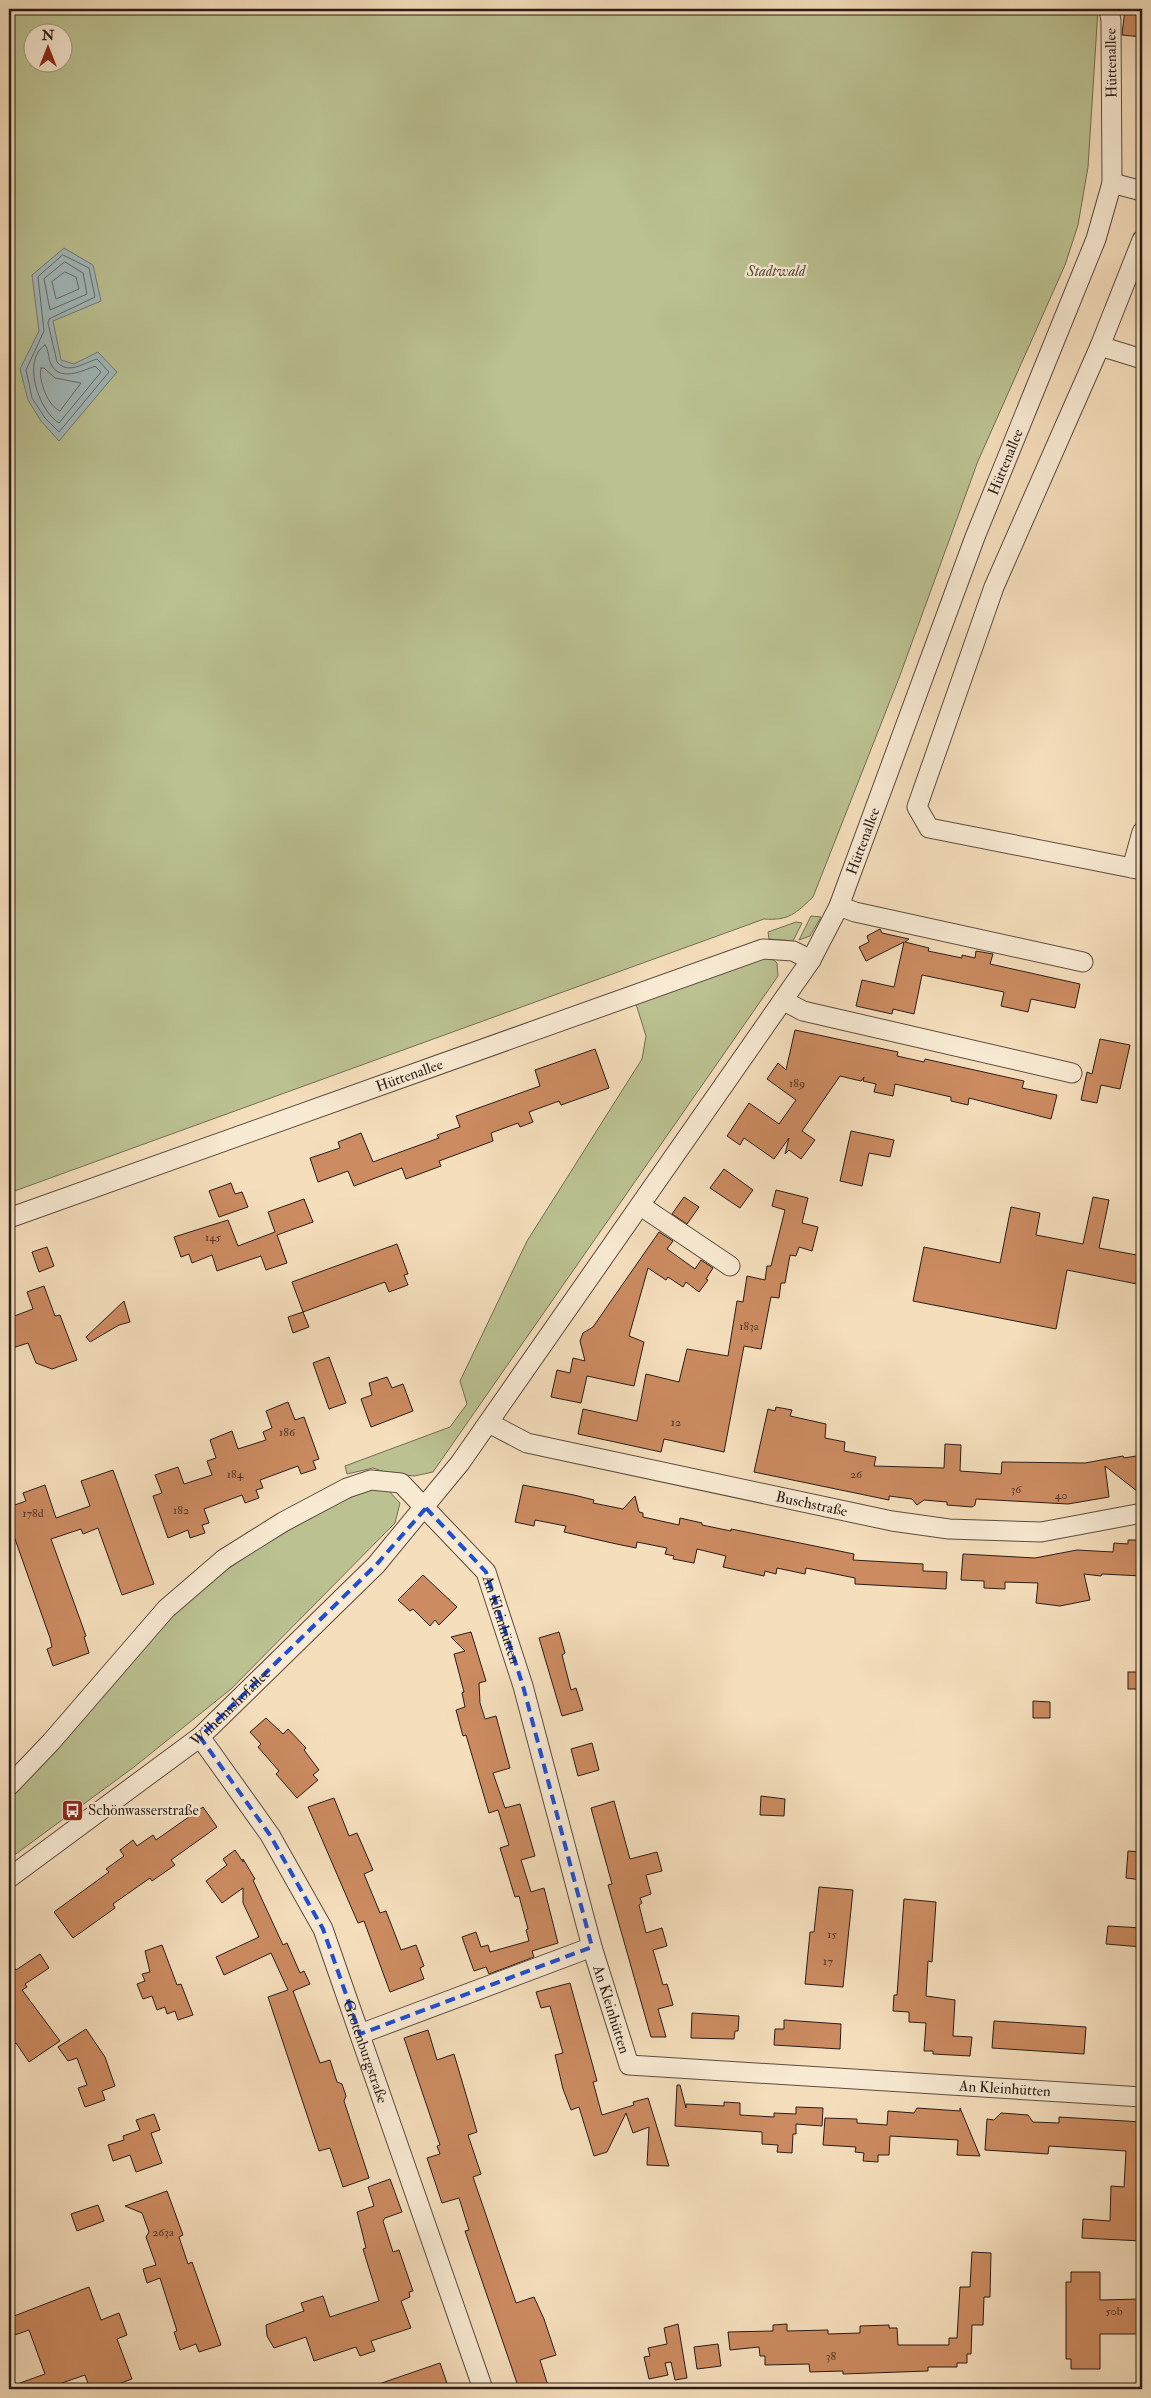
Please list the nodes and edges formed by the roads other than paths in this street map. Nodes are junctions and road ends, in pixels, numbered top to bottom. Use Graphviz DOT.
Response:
graph roads {
  1 [pos="1109,9"];
  2 [pos="1112,183"];
  3 [pos="1142,191"];
  4 [pos="1142,240"];
  5 [pos="1100,346"];
  6 [pos="1142,359"];
  7 [pos="1142,832"];
  8 [pos="1137,869"];
  9 [pos="839,906"];
  10 [pos="811,960"];
  11 [pos="1083,962"];
  12 [pos="784,1000"];
  13 [pos="1072,1073"];
  14 [pos="640,1206"];
  15 [pos="9,1218"];
  16 [pos="730,1266"];
  17 [pos="489,1422"];
  18 [pos="426,1508"];
  19 [pos="1142,1514"];
  20 [pos="200,1737"];
  21 [pos="9,1786"];
  22 [pos="9,1878"];
  23 [pos="592,1946"];
  24 [pos="360,2034"];
  25 [pos="1142,2097"];
  26 [pos="483,2389"];
  1 -- 2 [label="street, Hüttenallee"];
  2 -- 3 [label="street"];
  2 -- 9 [label="street, Hüttenallee"];
  4 -- 5 [label="street"];
  5 -- 6 [label="street"];
  5 -- 8 [label="street"];
  7 -- 8 [label="street"];
  9 -- 10 [label="street, Hüttenallee"];
  9 -- 11 [label="street"];
  10 -- 12 [label="street, Hüttenallee"];
  10 -- 15 [label="street, Hüttenallee"];
  12 -- 13 [label="street"];
  12 -- 14 [label="street, Hüttenallee"];
  14 -- 16 [label="street"];
  14 -- 17 [label="street, Hüttenallee"];
  17 -- 18 [label="street, Wilhelmshofallee"];
  17 -- 19 [label="street, Buschstraße"];
  18 -- 20 [label="street, Wilhelmshofallee"];
  18 -- 21 [label="street"];
  18 -- 23 [label="street, An Kleinhütten"];
  20 -- 22 [label="street, Wilhelmshofallee"];
  20 -- 24 [label="street, Grotenburgstraße"];
  23 -- 24 [label="street"];
  23 -- 25 [label="street, An Kleinhütten"];
  24 -- 26 [label="street, Grotenburgstraße"];
}
